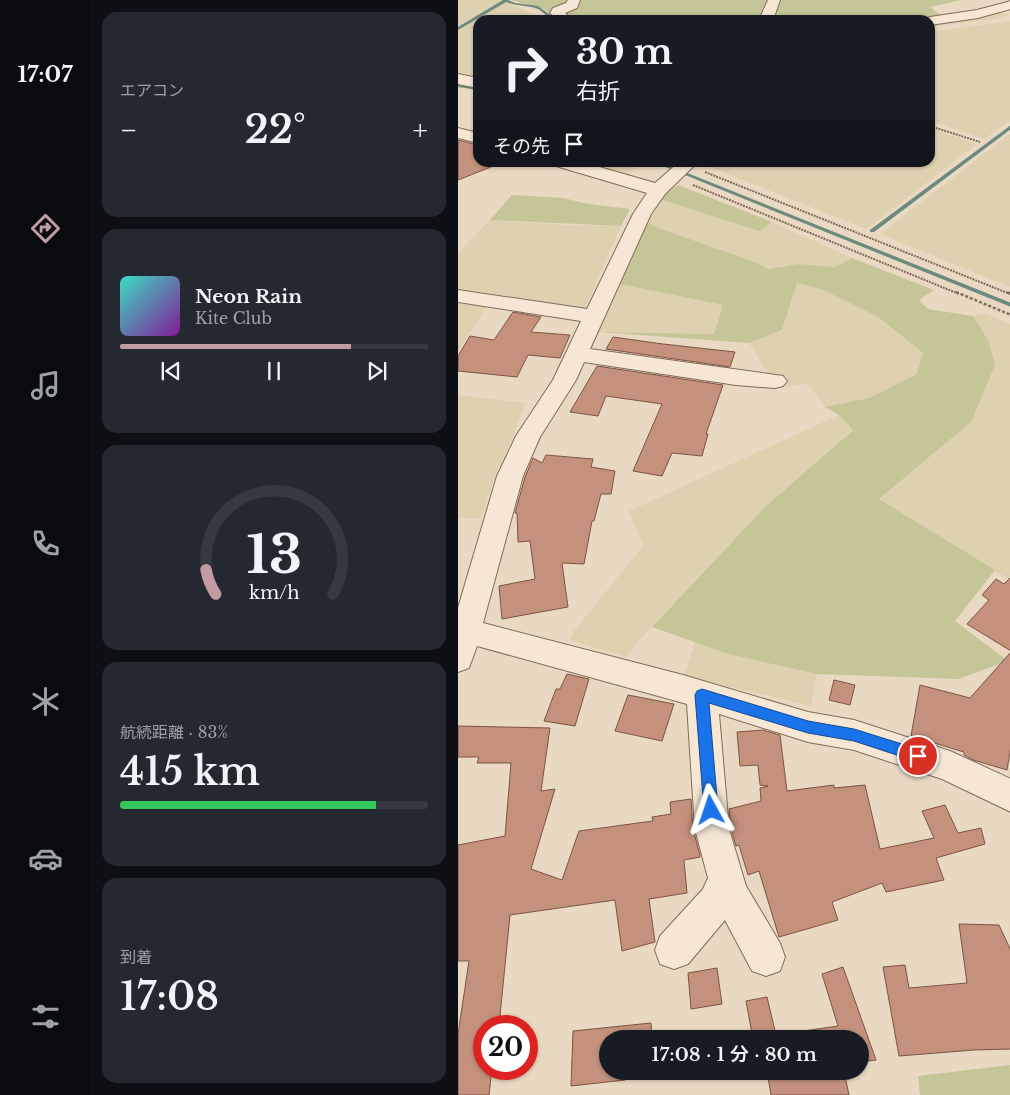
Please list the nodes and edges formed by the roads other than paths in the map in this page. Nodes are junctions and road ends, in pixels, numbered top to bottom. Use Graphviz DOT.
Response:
graph roads {
  1 [pos="574,0"];
  2 [pos="774,0"];
  3 [pos="1008,8"];
  4 [pos="560,15"];
  5 [pos="769,15"];
  6 [pos="935,20"];
  7 [pos="458,79"];
  8 [pos="473,82"];
  9 [pos="458,133"];
  10 [pos="473,137"];
  11 [pos="620,167"];
  12 [pos="678,172"];
  13 [pos="458,296"];
  14 [pos="594,316"];
  15 [pos="576,354"];
  16 [pos="775,381"];
  17 [pos="461,648"];
  18 [pos="702,695"];
  19 [pos="1010,796"];
  20 [pos="726,878"];
  21 [pos="674,950"];
  22 [pos="766,957"];
  1 -- 4 [label="street"];
  2 -- 5 [label="street"];
  3 -- 6 [label="street"];
  7 -- 8 [label="street"];
  9 -- 10 [label="street"];
  11 -- 12 [label="street"];
  12 -- 14 [label="street"];
  13 -- 14 [label="street"];
  14 -- 15 [label="street"];
  15 -- 16 [label="street"];
  15 -- 17 [label="street"];
  17 -- 18 [label="street"];
  18 -- 19 [label="street"];
  18 -- 20 [label="street"];
  20 -- 21 [label="street"];
  20 -- 22 [label="street"];
}
